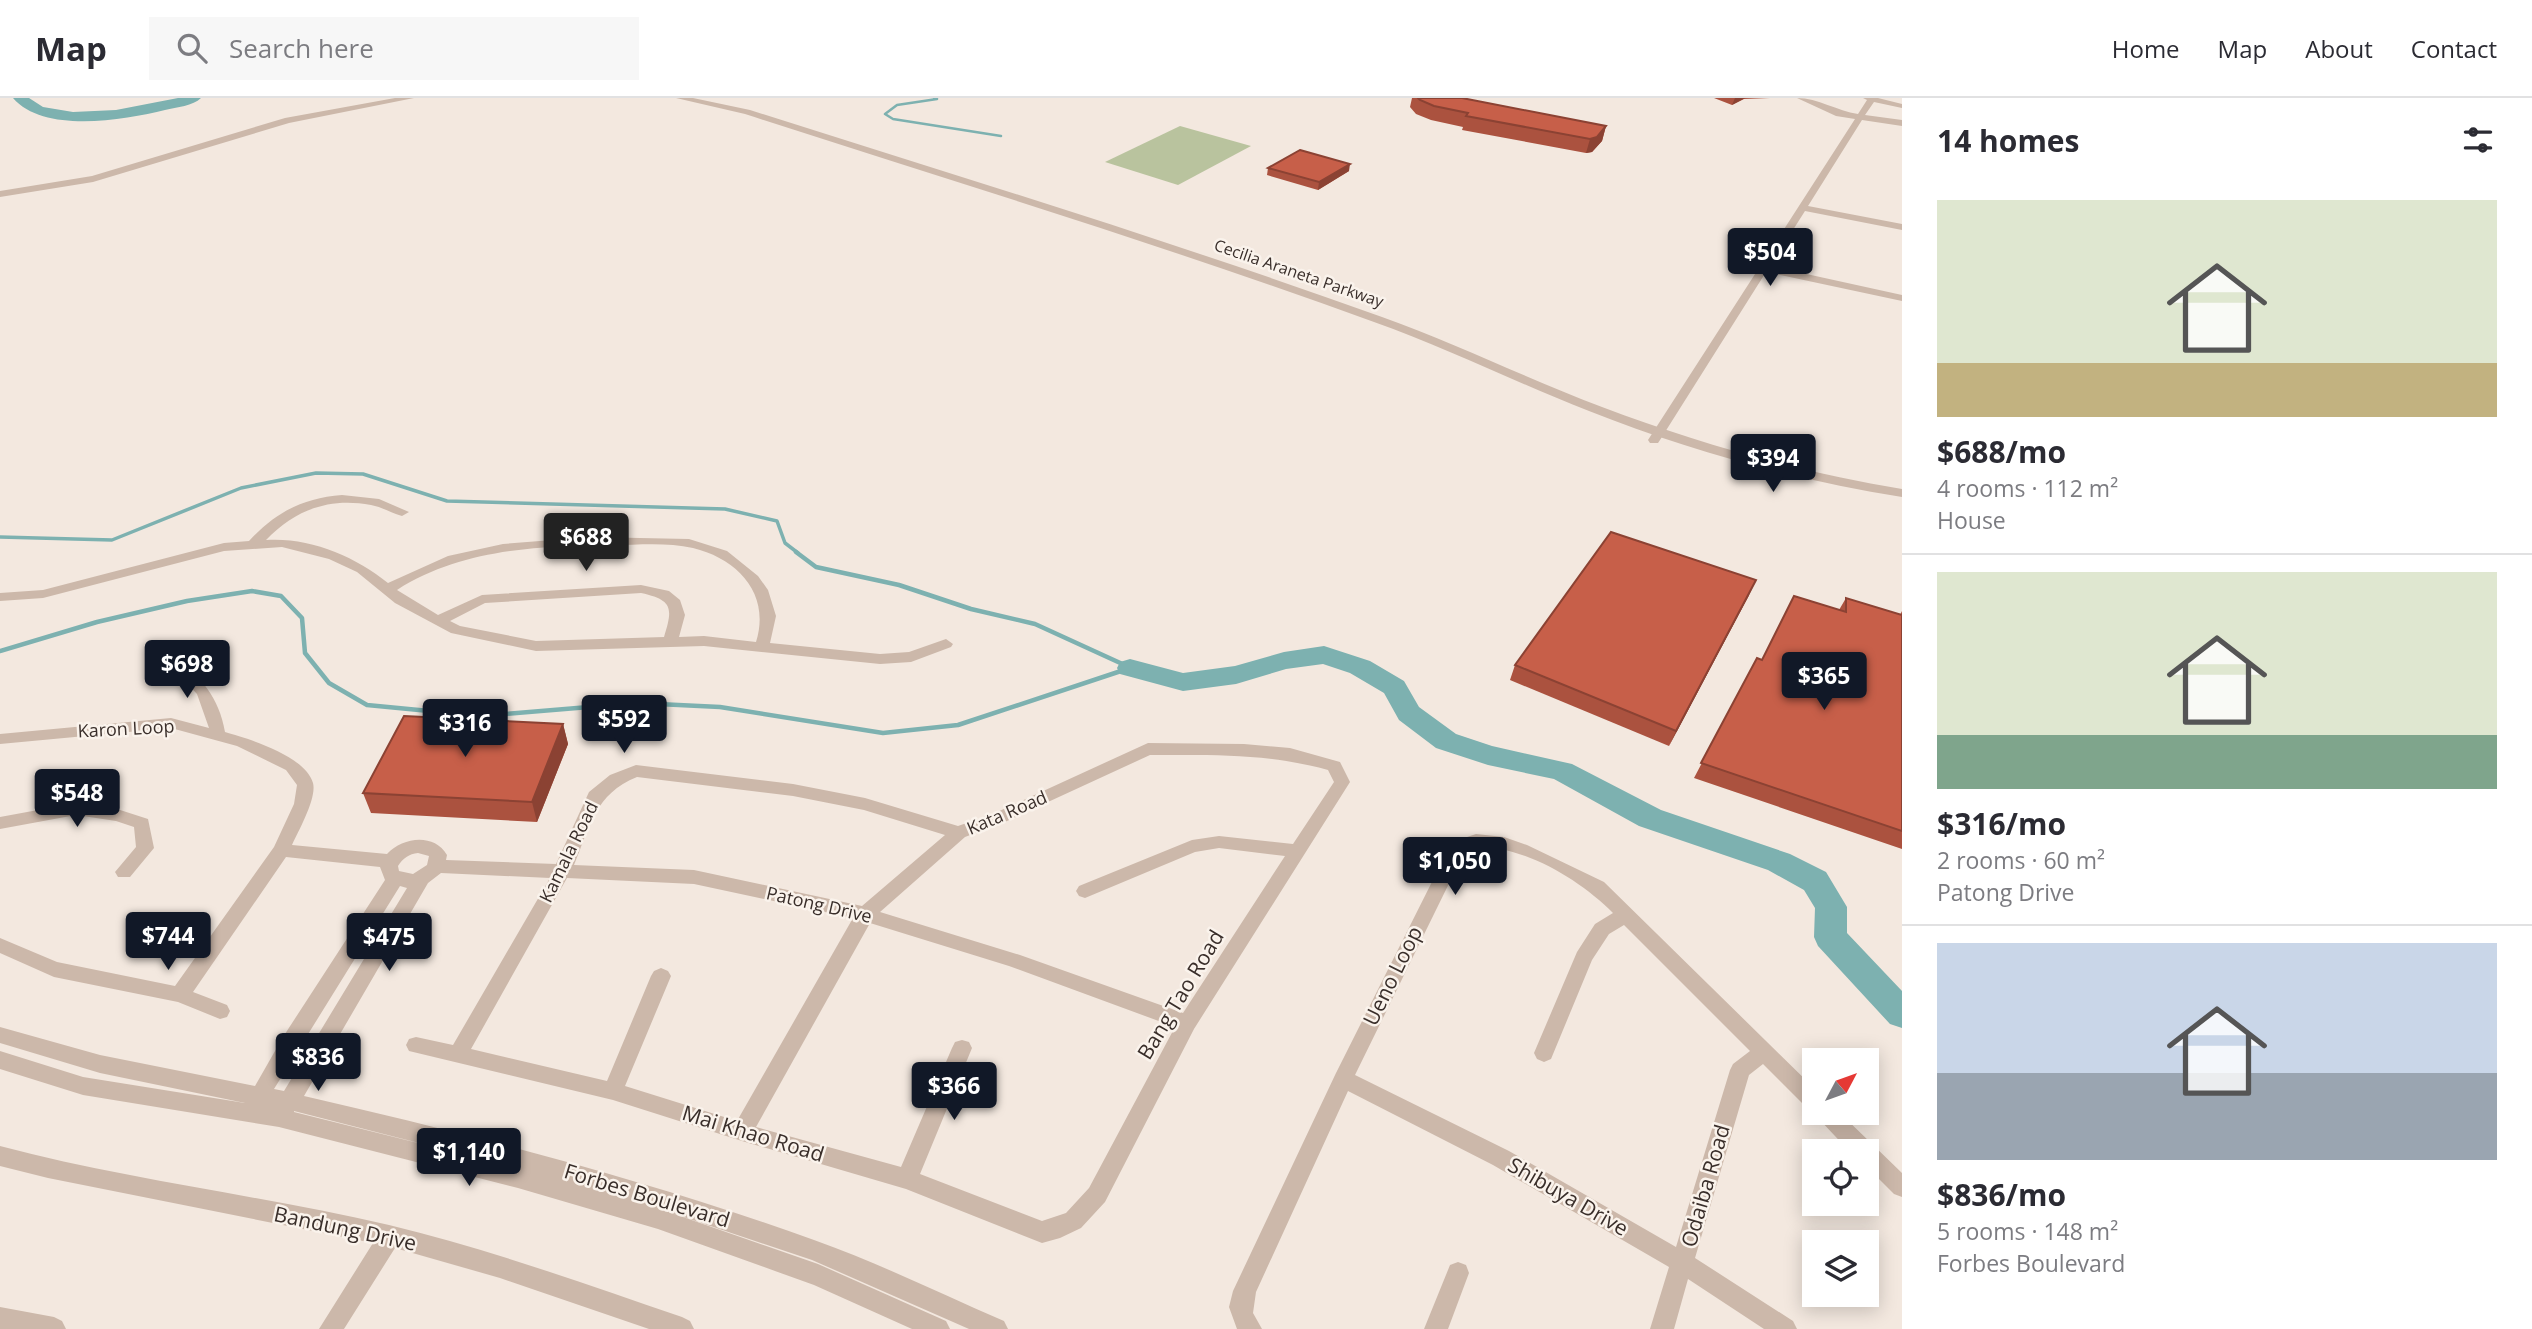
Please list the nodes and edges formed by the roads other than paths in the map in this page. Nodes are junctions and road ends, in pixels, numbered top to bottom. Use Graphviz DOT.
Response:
graph roads {
  1 [pos="410,98"];
  2 [pos="680,98"];
  3 [pos="1801,98"];
  4 [pos="1870,98"];
  5 [pos="1896,98"];
  6 [pos="1902,99"];
  7 [pos="1902,106"];
  8 [pos="1860,119"];
  9 [pos="1902,123"];
  10 [pos="0,194"];
  11 [pos="1802,208"];
  12 [pos="1902,227"];
  13 [pos="1763,268"];
  14 [pos="1902,298"];
  15 [pos="1657,436"];
  16 [pos="1902,493"];
  17 [pos="1902,504"];
  18 [pos="402,512"];
  19 [pos="255,542"];
  20 [pos="389,589"];
  21 [pos="43,594"];
  22 [pos="0,597"];
  23 [pos="0,607"];
  24 [pos="436,621"];
  25 [pos="671,640"];
  26 [pos="946,644"];
  27 [pos="762,647"];
  28 [pos="170,657"];
  29 [pos="218,736"];
  30 [pos="0,739"];
  31 [pos="1335,766"];
  32 [pos="0,823"];
  33 [pos="959,833"];
  34 [pos="281,850"];
  35 [pos="1298,851"];
  36 [pos="393,870"];
  37 [pos="124,872"];
  38 [pos="429,872"];
  39 [pos="562,872"];
  40 [pos="1085,891"];
  41 [pos="865,914"];
  42 [pos="1627,915"];
  43 [pos="0,946"];
  44 [pos="661,976"];
  45 [pos="180,995"];
  46 [pos="220,1011"];
  47 [pos="1187,1023"];
  48 [pos="0,1035"];
  49 [pos="416,1045"];
  50 [pos="962,1048"];
  51 [pos="1763,1052"];
  52 [pos="1544,1053"];
  53 [pos="458,1054"];
  54 [pos="0,1060"];
  55 [pos="1343,1079"];
  56 [pos="1802,1090"];
  57 [pos="613,1091"];
  58 [pos="254,1106"];
  59 [pos="284,1110"];
  60 [pos="1838,1125"];
  61 [pos="742,1132"];
  62 [pos="1853,1139"];
  63 [pos="0,1156"];
  64 [pos="1879,1165"];
  65 [pos="907,1179"];
  66 [pos="1902,1187"];
  67 [pos="1042,1232"];
  68 [pos="390,1236"];
  69 [pos="1683,1263"];
  70 [pos="1458,1273"];
  71 [pos="0,1319"];
  72 [pos="54,1329"];
  73 [pos="331,1329"];
  74 [pos="682,1329"];
  75 [pos="938,1329"];
  76 [pos="996,1329"];
  77 [pos="1250,1329"];
  78 [pos="1436,1329"];
  79 [pos="1662,1329"];
  80 [pos="1785,1329"];
  1 -- 10 [label="street"];
  2 -- 15 [label="street, Cecilia Araneta Parkway"];
  3 -- 8 [label="street"];
  4 -- 7 [label="street"];
  4 -- 8 [label="street"];
  5 -- 6 [label="street"];
  8 -- 9 [label="street"];
  8 -- 11 [label="street"];
  11 -- 12 [label="street"];
  11 -- 13 [label="street"];
  13 -- 14 [label="street"];
  13 -- 15 [label="street"];
  15 -- 16 [label="street, Cecilia Araneta Parkway"];
  15 -- 17 [label="street, Cecilia Araneta Parkway"];
  18 -- 19 [label="street"];
  19 -- 20 [label="street"];
  19 -- 21 [label="street"];
  20 -- 24 [label="street"];
  20 -- 27 [label="street"];
  21 -- 22 [label="street"];
  21 -- 23 [label="street"];
  24 -- 25 [label="street"];
  24 -- 25 [label="street"];
  25 -- 27 [label="street"];
  26 -- 27 [label="street"];
  28 -- 29 [label="street"];
  29 -- 30 [label="street, Karon Loop"];
  29 -- 34 [label="street, Karon Loop"];
  31 -- 33 [label="street, Kata Road"];
  31 -- 35 [label="street, Bang Tao Road"];
  32 -- 37 [label="street"];
  33 -- 39 [label="street, Kamala Road"];
  33 -- 41 [label="street, Kata Road"];
  34 -- 36 [label="street"];
  34 -- 45 [label="street, Karon Loop"];
  35 -- 40 [label="street"];
  35 -- 47 [label="street, Bang Tao Road"];
  36 -- 38 [label="street, Patong Drive"];
  36 -- 38 [label="street"];
  36 -- 58 [label="street"];
  38 -- 39 [label="street, Patong Drive"];
  38 -- 59 [label="street"];
  39 -- 41 [label="street, Patong Drive"];
  39 -- 53 [label="street, Kamala Road"];
  41 -- 47 [label="street, Patong Drive"];
  41 -- 61 [label="street, Kata Road"];
  42 -- 51 [label="street, Ueno Loop"];
  42 -- 52 [label="street"];
  42 -- 55 [label="street, Ueno Loop"];
  43 -- 45 [label="street"];
  44 -- 57 [label="street"];
  45 -- 46 [label="street"];
  47 -- 67 [label="street, Bang Tao Road"];
  48 -- 58 [label="street, Forbes Boulevard"];
  49 -- 53 [label="street, Mai Khao Road"];
  50 -- 65 [label="street"];
  51 -- 56 [label="street, Ueno Loop"];
  51 -- 69 [label="street, Odaiba Road"];
  53 -- 57 [label="street, Mai Khao Road"];
  54 -- 58 [label="street, Forbes Boulevard"];
  55 -- 69 [label="street, Shibuya Drive"];
  55 -- 77 [label="street, Ueno Loop"];
  57 -- 61 [label="street, Mai Khao Road"];
  58 -- 59 [label="street, Forbes Boulevard"];
  59 -- 75 [label="street, Forbes Boulevard"];
  59 -- 76 [label="street, Forbes Boulevard"];
  60 -- 62 [label="street"];
  61 -- 65 [label="street, Mai Khao Road"];
  63 -- 68 [label="street, Bandung Drive"];
  64 -- 66 [label="street"];
  65 -- 67 [label="street, Mai Khao Road"];
  68 -- 73 [label="street"];
  68 -- 74 [label="street, Bandung Drive"];
  69 -- 79 [label="street, Odaiba Road"];
  69 -- 80 [label="street, Shibuya Drive"];
  70 -- 78 [label="street"];
  71 -- 72 [label="street"];
}
